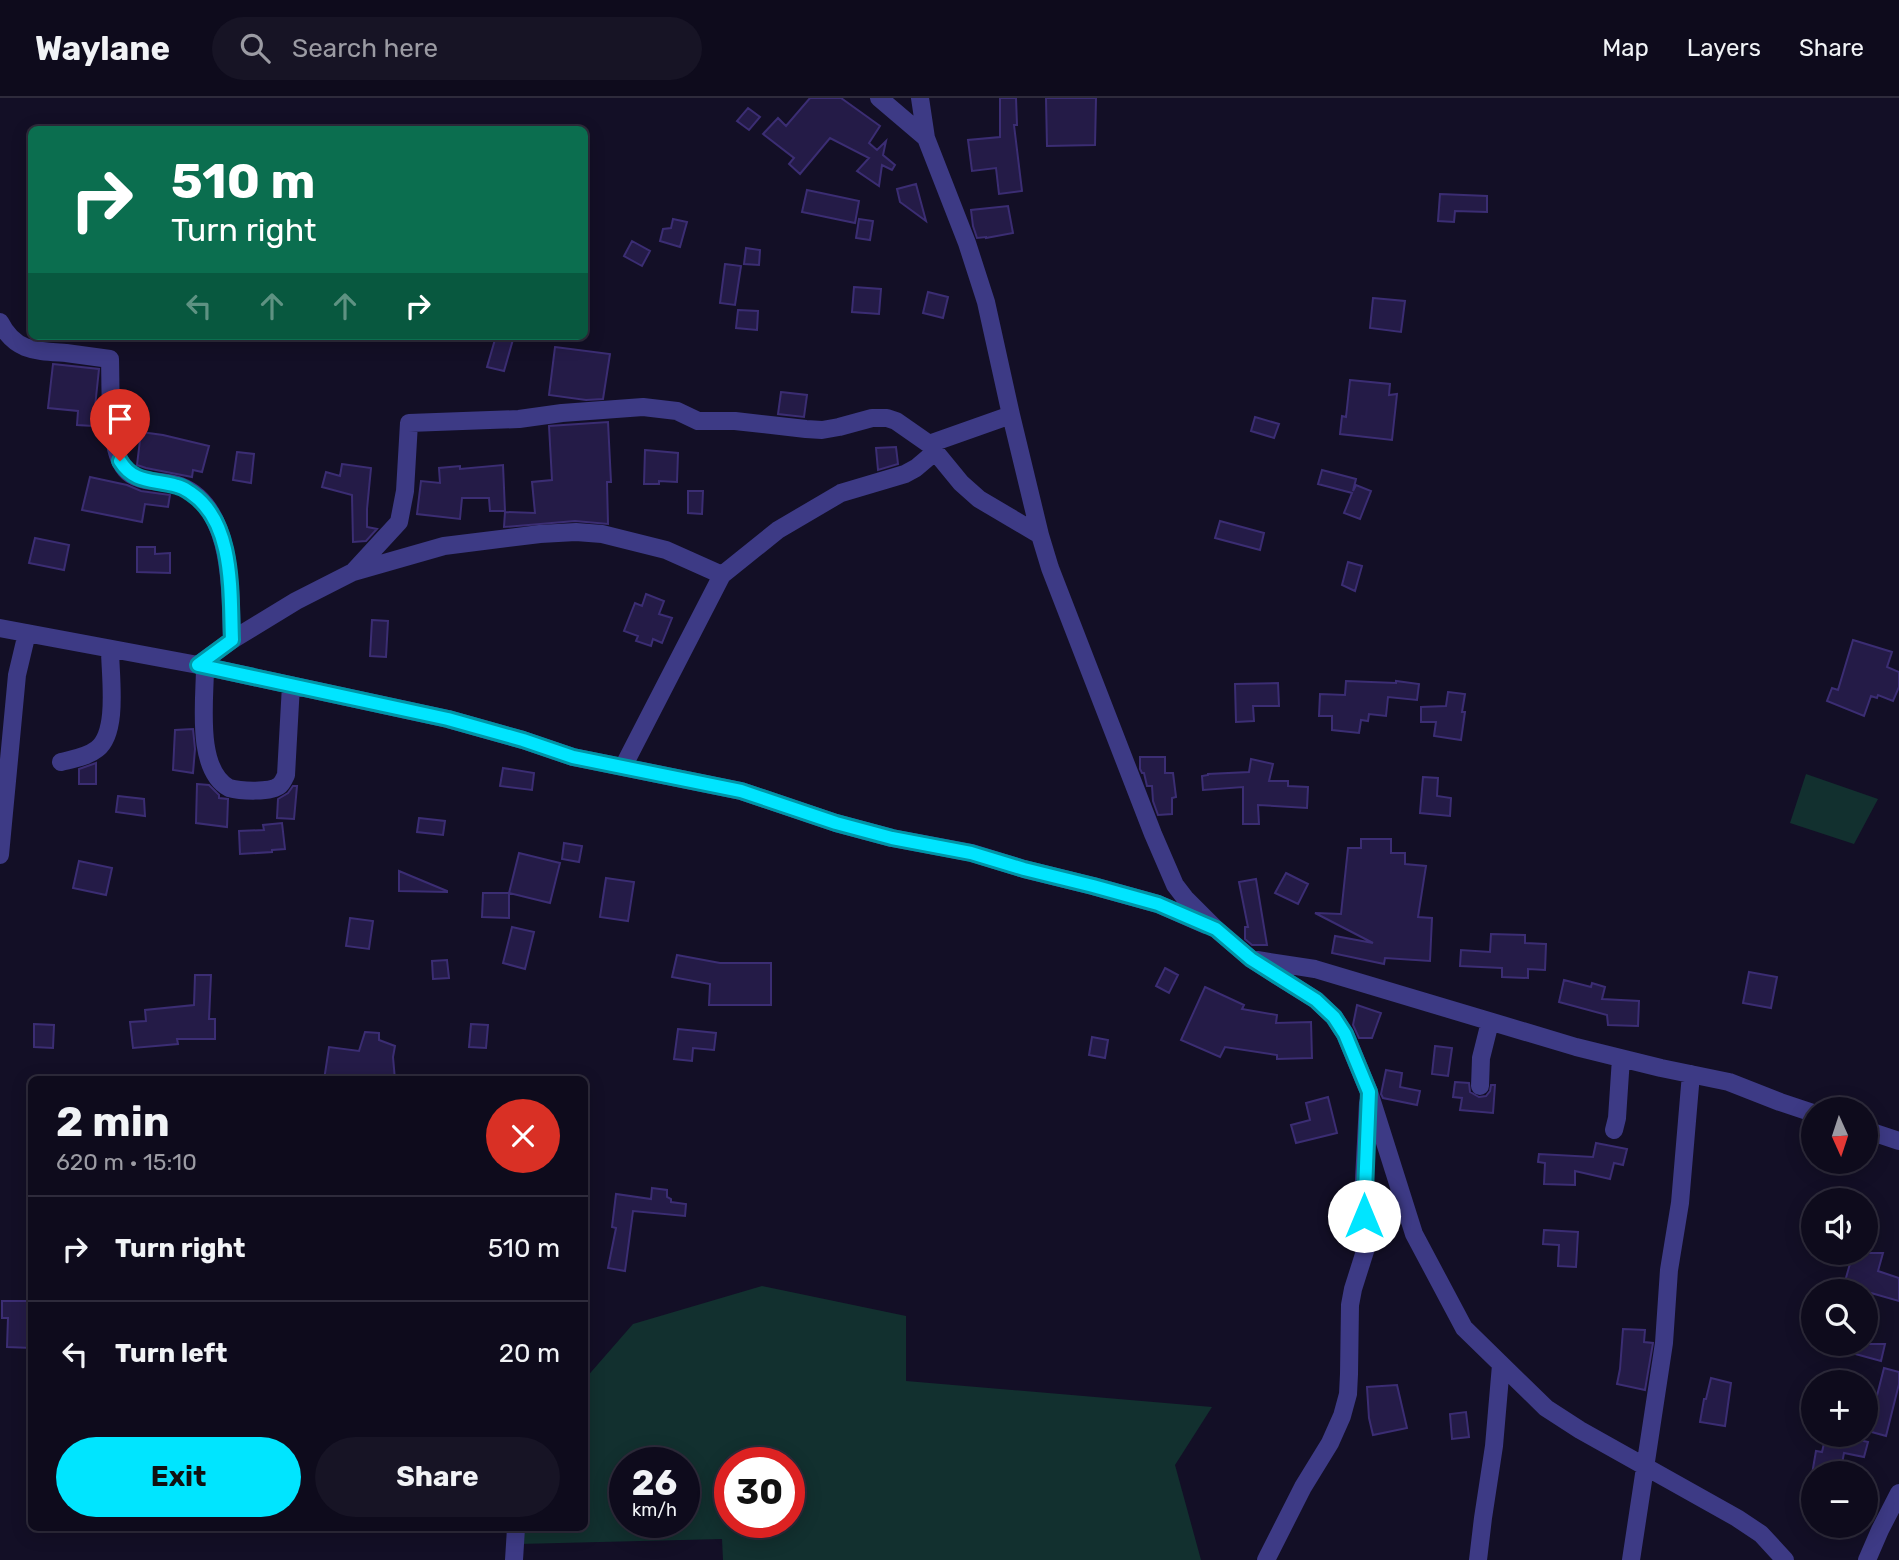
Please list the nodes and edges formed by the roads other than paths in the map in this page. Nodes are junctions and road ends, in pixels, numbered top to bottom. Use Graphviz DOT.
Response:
graph roads {
  1 [pos="880,98"];
  2 [pos="919,98"];
  3 [pos="926,138"];
  4 [pos="0,322"];
  5 [pos="1011,415"];
  6 [pos="933,447"];
  7 [pos="1040,535"];
  8 [pos="353,572"];
  9 [pos="722,575"];
  10 [pos="0,628"];
  11 [pos="27,633"];
  12 [pos="232,640"];
  13 [pos="110,649"];
  14 [pos="202,666"];
  15 [pos="291,685"];
  16 [pos="61,762"];
  17 [pos="623,767"];
  18 [pos="0,855"];
  19 [pos="1216,929"];
  20 [pos="1251,959"];
  21 [pos="1490,1022"];
  22 [pos="1621,1058"];
  23 [pos="1691,1074"];
  24 [pos="1480,1086"];
  25 [pos="1369,1092"];
  26 [pos="1801,1109"];
  27 [pos="1614,1130"];
  28 [pos="1878,1134"];
  29 [pos="1899,1141"];
  30 [pos="1501,1365"];
  31 [pos="1644,1466"];
  32 [pos="1899,1493"];
  33 [pos="516,1531"];
  34 [pos="514,1560"];
  35 [pos="1266,1560"];
  36 [pos="1478,1560"];
  37 [pos="1631,1560"];
  38 [pos="1785,1560"];
  39 [pos="1867,1560"];
  1 -- 3 [label="street"];
  2 -- 3 [label="street"];
  3 -- 5 [label="street"];
  4 -- 12 [label="street"];
  5 -- 6 [label="street"];
  5 -- 7 [label="street"];
  6 -- 7 [label="street"];
  6 -- 8 [label="street"];
  6 -- 9 [label="street"];
  7 -- 19 [label="street"];
  8 -- 9 [label="street"];
  8 -- 12 [label="street"];
  9 -- 17 [label="street"];
  10 -- 11 [label="street"];
  11 -- 13 [label="street"];
  11 -- 18 [label="street"];
  12 -- 14 [label="street"];
  13 -- 14 [label="street"];
  13 -- 16 [label="street"];
  14 -- 15 [label="street"];
  14 -- 15 [label="street"];
  15 -- 17 [label="street"];
  17 -- 19 [label="street"];
  19 -- 20 [label="street"];
  20 -- 21 [label="street"];
  20 -- 25 [label="street"];
  21 -- 22 [label="street"];
  21 -- 24 [label="street"];
  22 -- 23 [label="street"];
  22 -- 27 [label="street"];
  23 -- 26 [label="street"];
  23 -- 31 [label="street"];
  25 -- 30 [label="street"];
  25 -- 35 [label="street"];
  28 -- 29 [label="street"];
  30 -- 31 [label="street"];
  30 -- 36 [label="street"];
  31 -- 37 [label="street"];
  31 -- 38 [label="street"];
  32 -- 39 [label="street"];
  33 -- 34 [label="street"];
}
